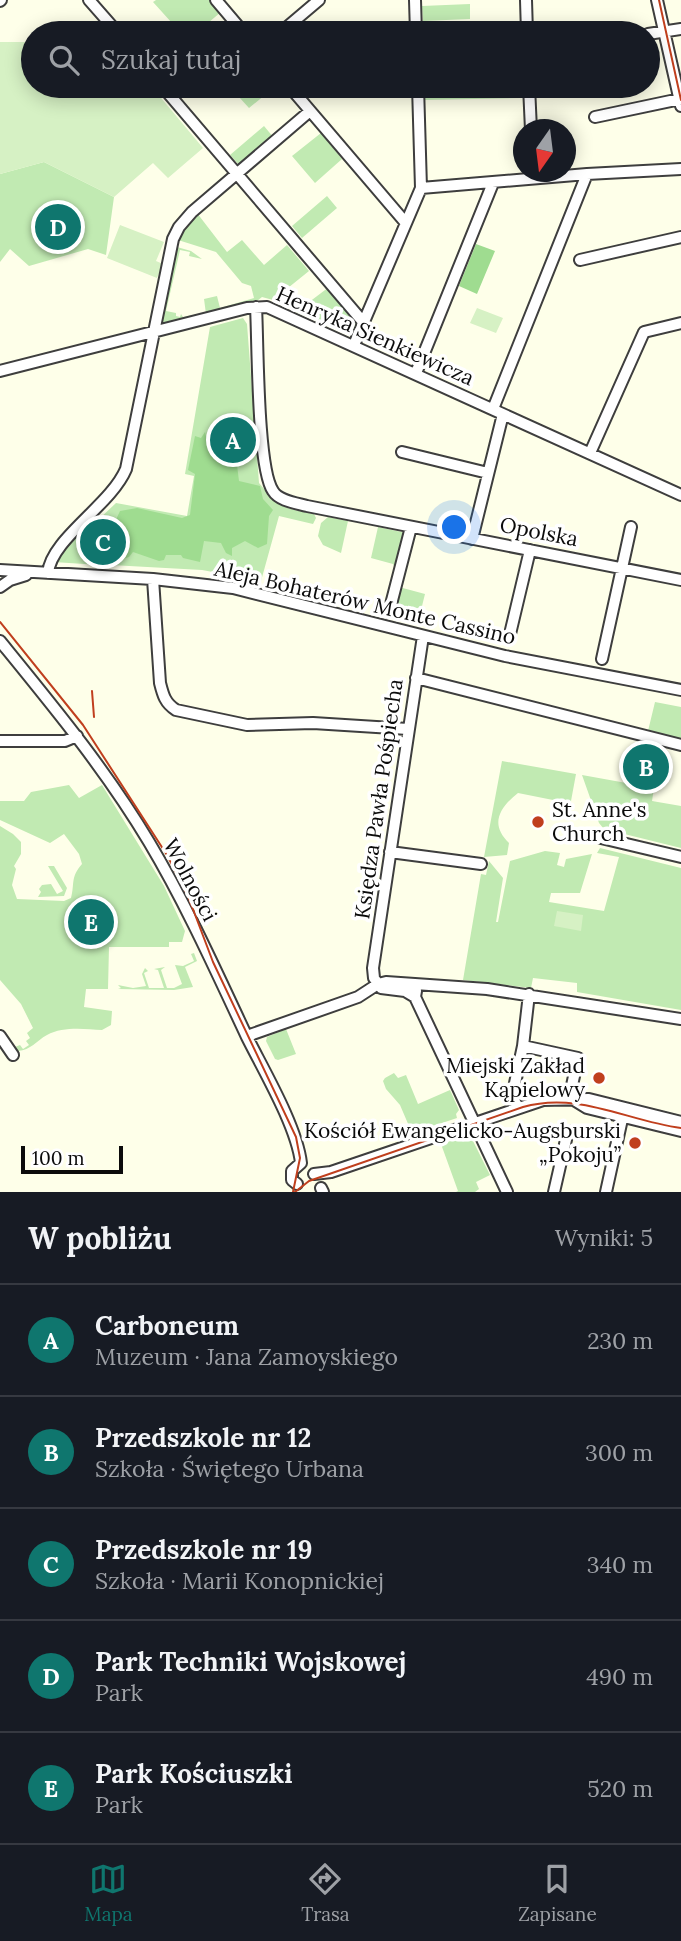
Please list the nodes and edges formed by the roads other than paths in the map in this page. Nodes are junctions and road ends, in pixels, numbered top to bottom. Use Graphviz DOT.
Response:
graph roads {
  1 [pos="89,0"];
  2 [pos="216,0"];
  3 [pos="319,0"];
  4 [pos="415,0"];
  5 [pos="526,0"];
  6 [pos="657,0"];
  7 [pos="107,21"];
  8 [pos="234,21"];
  9 [pos="295,21"];
  10 [pos="416,21"];
  11 [pos="527,21"];
  12 [pos="681,29"];
  13 [pos="664,30"];
  14 [pos="660,31"];
  15 [pos="172,98"];
  16 [pos="299,98"];
  17 [pos="418,98"];
  18 [pos="530,98"];
  19 [pos="680,102"];
  20 [pos="310,111"];
  21 [pos="595,117"];
  22 [pos="530,119"];
  23 [pos="681,169"];
  24 [pos="237,174"];
  25 [pos="576,174"];
  26 [pos="587,174"];
  27 [pos="513,179"];
  28 [pos="493,183"];
  29 [pos="421,188"];
  30 [pos="405,222"];
  31 [pos="681,237"];
  32 [pos="580,260"];
  33 [pos="256,307"];
  34 [pos="364,323"];
  35 [pos="681,323"];
  36 [pos="155,333"];
  37 [pos="354,345"];
  38 [pos="0,371"];
  39 [pos="416,373"];
  40 [pos="498,411"];
  41 [pos="402,452"];
  42 [pos="590,453"];
  43 [pos="488,472"];
  44 [pos="681,495"];
  45 [pos="411,527"];
  46 [pos="631,527"];
  47 [pos="472,539"];
  48 [pos="530,550"];
  49 [pos="622,569"];
  50 [pos="0,570"];
  51 [pos="43,573"];
  52 [pos="153,579"];
  53 [pos="681,580"];
  54 [pos="0,587"];
  55 [pos="389,612"];
  56 [pos="510,634"];
  57 [pos="423,636"];
  58 [pos="0,641"];
  59 [pos="603,659"];
  60 [pos="416,678"];
  61 [pos="681,690"];
  62 [pos="408,729"];
  63 [pos="77,736"];
  64 [pos="0,741"];
  65 [pos="681,745"];
  66 [pos="601,838"];
  67 [pos="390,852"];
  68 [pos="681,858"];
  69 [pos="481,864"];
  70 [pos="373,968"];
  71 [pos="377,984"];
  72 [pos="427,985"];
  73 [pos="364,994"];
  74 [pos="529,994"];
  75 [pos="415,997"];
  76 [pos="681,1019"];
  77 [pos="0,1036"];
  78 [pos="247,1037"];
  79 [pos="523,1046"];
  80 [pos="13,1055"];
  81 [pos="571,1100"];
  82 [pos="518,1107"];
  83 [pos="624,1112"];
  84 [pos="474,1122"];
  85 [pos="681,1122"];
  86 [pos="568,1131"];
  87 [pos="681,1131"];
  88 [pos="301,1163"];
  89 [pos="314,1174"];
  90 [pos="295,1188"];
  91 [pos="507,1192"];
  92 [pos="554,1192"];
  93 [pos="606,1192"];
  1 -- 7 [label="street"];
  2 -- 8 [label="street"];
  3 -- 9 [label="street"];
  4 -- 10 [label="street"];
  5 -- 11 [label="street"];
  6 -- 13 [label="street"];
  12 -- 13 [label="street"];
  13 -- 14 [label="street"];
  13 -- 19 [label="street"];
  15 -- 24 [label="street"];
  16 -- 20 [label="street"];
  17 -- 29 [label="street"];
  18 -- 22 [label="street"];
  19 -- 21 [label="street"];
  20 -- 24 [label="street"];
  20 -- 30 [label="street"];
  23 -- 26 [label="street"];
  24 -- 34 [label="street"];
  24 -- 36 [label="street"];
  25 -- 26 [label="street"];
  26 -- 40 [label="street"];
  27 -- 28 [label="street"];
  28 -- 29 [label="street"];
  28 -- 39 [label="street"];
  29 -- 30 [label="street"];
  30 -- 34 [label="street"];
  31 -- 32 [label="street"];
  33 -- 36 [label="street, Henryka Sienkiewicza"];
  33 -- 37 [label="street, Henryka Sienkiewicza"];
  33 -- 45 [label="street, Opolska"];
  34 -- 37 [label="street"];
  35 -- 42 [label="street"];
  36 -- 38 [label="street, Henryka Sienkiewicza"];
  36 -- 51 [label="street"];
  37 -- 39 [label="street, Henryka Sienkiewicza"];
  39 -- 40 [label="street, Henryka Sienkiewicza"];
  40 -- 42 [label="street, Henryka Sienkiewicza"];
  40 -- 43 [label="street"];
  41 -- 43 [label="street"];
  42 -- 44 [label="street, Henryka Sienkiewicza"];
  43 -- 47 [label="street"];
  45 -- 47 [label="street, Opolska"];
  45 -- 55 [label="street"];
  46 -- 49 [label="street"];
  47 -- 48 [label="street, Opolska"];
  48 -- 49 [label="street, Opolska"];
  48 -- 56 [label="street"];
  49 -- 53 [label="street, Opolska"];
  49 -- 59 [label="street"];
  50 -- 51 [label="street, Aleja Bohaterów Monte Cassino"];
  51 -- 52 [label="street, Aleja Bohaterów Monte Cassino"];
  51 -- 54 [label="street, Aleja Bohaterów Monte Cassino"];
  52 -- 57 [label="street, Aleja Bohaterów Monte Cassino"];
  52 -- 62 [label="street"];
  57 -- 60 [label="street, Księdza Pawła Pośpiecha"];
  57 -- 61 [label="street, Aleja Bohaterów Monte Cassino"];
  58 -- 63 [label="street, Wolności"];
  60 -- 62 [label="street, Księdza Pawła Pośpiecha"];
  60 -- 65 [label="street"];
  62 -- 67 [label="street, Księdza Pawła Pośpiecha"];
  63 -- 64 [label="street"];
  63 -- 78 [label="street, Wolności"];
  66 -- 68 [label="street"];
  67 -- 69 [label="street"];
  67 -- 70 [label="street, Księdza Pawła Pośpiecha"];
  70 -- 71 [label="street, Księdza Pawła Pośpiecha"];
  70 -- 73 [label="street, Księdza Pawła Pośpiecha"];
  71 -- 72 [label="street"];
  71 -- 73 [label="street"];
  71 -- 75 [label="street"];
  72 -- 74 [label="street"];
  72 -- 75 [label="street"];
  73 -- 78 [label="street"];
  74 -- 76 [label="street"];
  74 -- 79 [label="street"];
  75 -- 84 [label="street"];
  77 -- 80 [label="street"];
  78 -- 88 [label="street, Wolności"];
  79 -- 81 [label="street"];
  79 -- 82 [label="street"];
  81 -- 82 [label="street"];
  81 -- 83 [label="street"];
  82 -- 84 [label="street"];
  83 -- 85 [label="street"];
  83 -- 87 [label="street"];
  83 -- 93 [label="street"];
  84 -- 89 [label="street"];
  84 -- 91 [label="street"];
  86 -- 92 [label="street"];
  88 -- 89 [label="street"];
  88 -- 90 [label="street"];
  89 -- 90 [label="street"];
}
